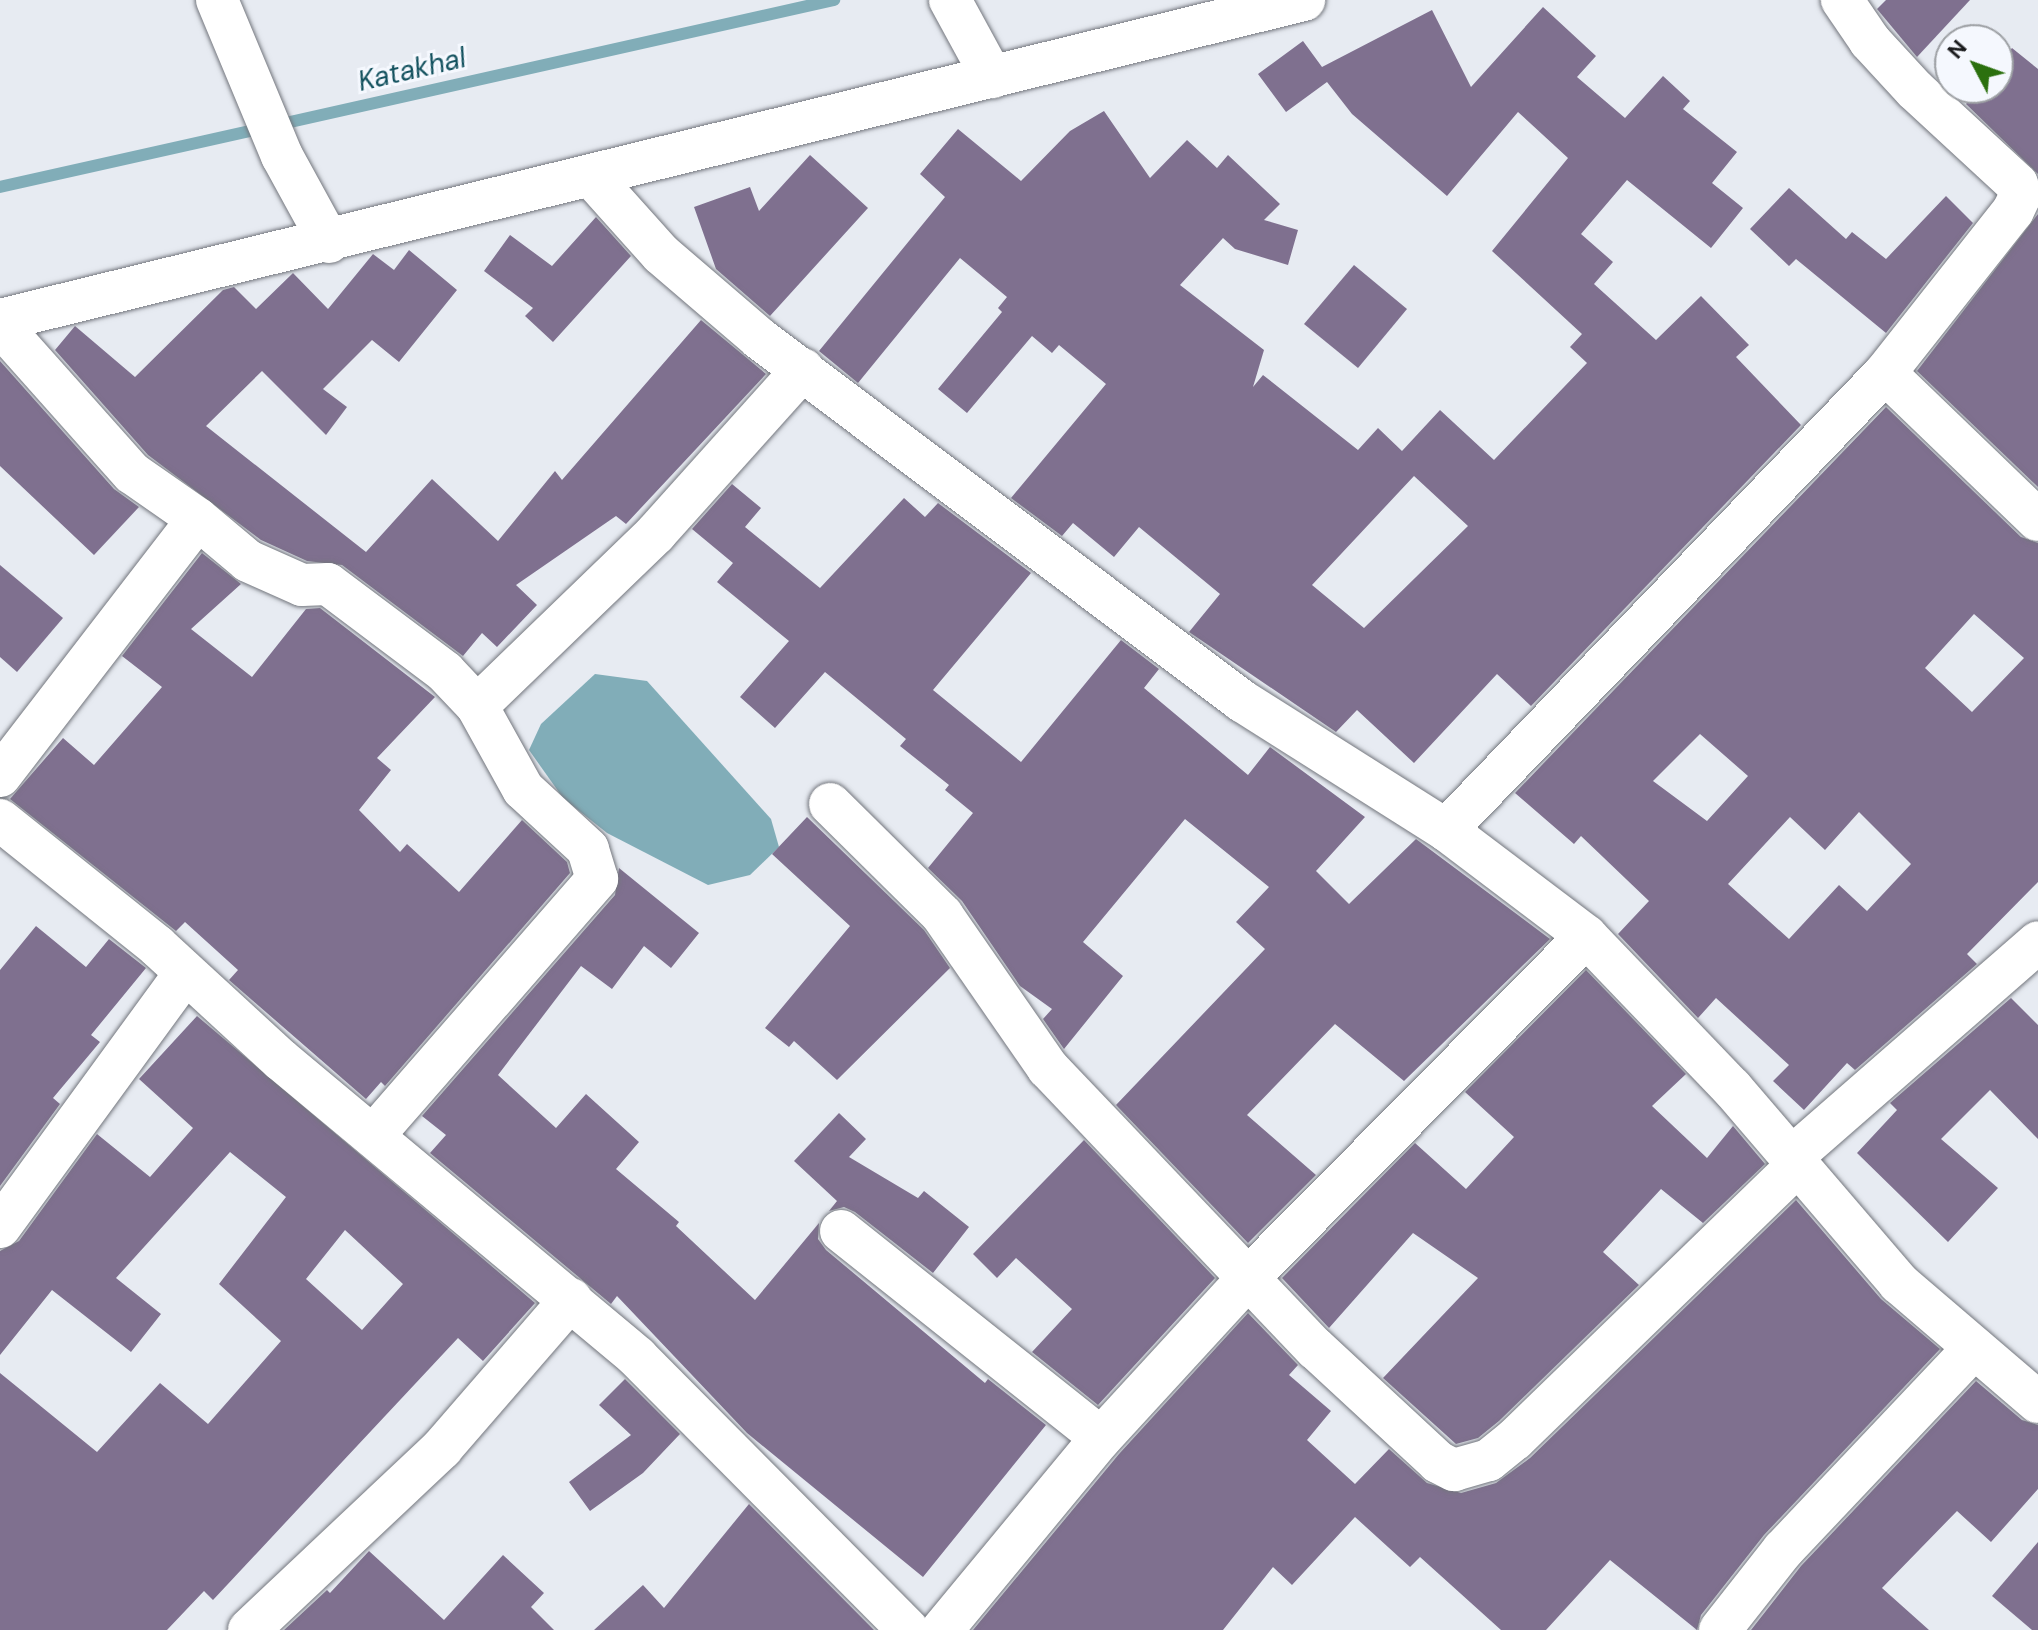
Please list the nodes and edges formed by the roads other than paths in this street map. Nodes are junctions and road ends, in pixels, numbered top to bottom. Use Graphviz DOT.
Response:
graph roads {
  1 [pos="217,0"];
  2 [pos="1304,0"];
  3 [pos="1842,0"];
  4 [pos="951,1"];
  5 [pos="992,77"];
  6 [pos="592,177"];
  7 [pos="329,242"];
  8 [pos="0,322"];
  9 [pos="803,369"];
  10 [pos="1885,373"];
  11 [pos="198,519"];
  12 [pos="2038,520"];
  13 [pos="477,706"];
  14 [pos="0,776"];
  15 [pos="830,804"];
  16 [pos="0,820"];
  17 [pos="1446,830"];
  18 [pos="1586,936"];
  19 [pos="2038,942"];
  20 [pos="185,973"];
  21 [pos="373,1136"];
  22 [pos="1795,1161"];
  23 [pos="0,1227"];
  24 [pos="841,1231"];
  25 [pos="1247,1279"];
  26 [pos="571,1299"];
  27 [pos="1974,1348"];
  28 [pos="2038,1402"];
  29 [pos="1101,1438"];
  30 [pos="249,1630"];
  31 [pos="908,1630"];
  32 [pos="942,1630"];
  33 [pos="1720,1630"];
  1 -- 7 [label="street"];
  2 -- 5 [label="street"];
  3 -- 10 [label="street"];
  4 -- 5 [label="street"];
  5 -- 6 [label="street"];
  6 -- 7 [label="street"];
  6 -- 9 [label="street"];
  7 -- 8 [label="street"];
  8 -- 11 [label="street"];
  9 -- 13 [label="street"];
  9 -- 17 [label="street"];
  10 -- 12 [label="street"];
  10 -- 17 [label="street"];
  11 -- 13 [label="street"];
  11 -- 14 [label="street"];
  13 -- 21 [label="street"];
  15 -- 25 [label="street"];
  16 -- 20 [label="street"];
  17 -- 18 [label="street"];
  18 -- 22 [label="street"];
  18 -- 25 [label="street"];
  19 -- 22 [label="street"];
  20 -- 21 [label="street"];
  20 -- 23 [label="street"];
  21 -- 26 [label="street"];
  22 -- 25 [label="street"];
  22 -- 27 [label="street"];
  24 -- 29 [label="street"];
  25 -- 29 [label="street"];
  26 -- 30 [label="street"];
  26 -- 31 [label="street"];
  27 -- 28 [label="street"];
  27 -- 33 [label="street"];
  29 -- 32 [label="street"];
}
